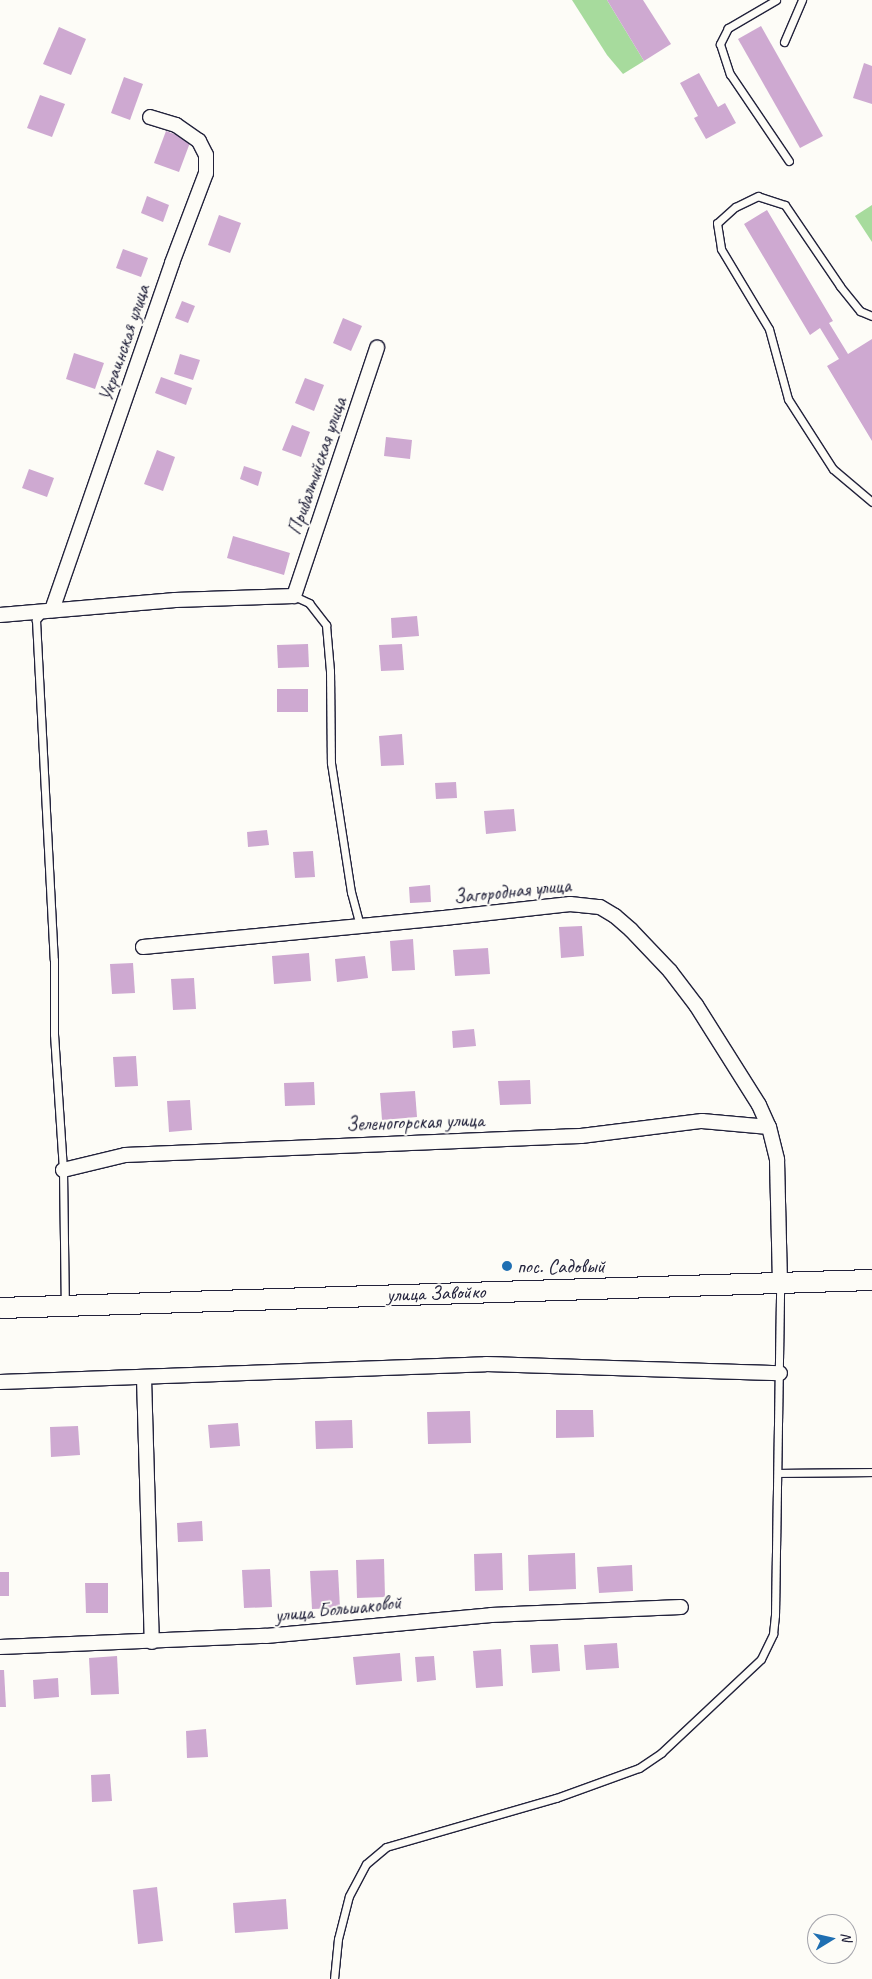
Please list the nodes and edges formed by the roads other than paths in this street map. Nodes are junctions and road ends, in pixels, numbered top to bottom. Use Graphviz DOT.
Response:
graph roads {
  1 [pos="776,0"];
  2 [pos="802,0"];
  3 [pos="784,42"];
  4 [pos="150,117"];
  5 [pos="790,161"];
  6 [pos="872,316"];
  7 [pos="377,348"];
  8 [pos="872,502"];
  9 [pos="294,596"];
  10 [pos="49,611"];
  11 [pos="0,615"];
  12 [pos="360,925"];
  13 [pos="143,947"];
  14 [pos="769,1127"];
  15 [pos="63,1170"];
  16 [pos="872,1280"];
  17 [pos="780,1282"];
  18 [pos="65,1306"];
  19 [pos="0,1308"];
  20 [pos="780,1373"];
  21 [pos="144,1378"];
  22 [pos="0,1382"];
  23 [pos="872,1472"];
  24 [pos="778,1473"];
  25 [pos="681,1607"];
  26 [pos="152,1642"];
  27 [pos="0,1647"];
  28 [pos="334,1979"];
  1 -- 5 [label="lane"];
  2 -- 3 [label="lane"];
  4 -- 10 [label="street, Украинская улица"];
  6 -- 8 [label="lane"];
  7 -- 9 [label="street, Прибалтийская улица"];
  9 -- 10 [label="street"];
  9 -- 12 [label="lane"];
  10 -- 11 [label="street"];
  10 -- 15 [label="lane"];
  12 -- 13 [label="street, Загородная улица"];
  12 -- 14 [label="street, Загородная улица"];
  14 -- 15 [label="street, Зеленогорская улица"];
  14 -- 17 [label="street, Загородная улица"];
  15 -- 18 [label="lane"];
  16 -- 17 [label="main road, улица Завойко"];
  17 -- 18 [label="main road, улица Завойко"];
  17 -- 20 [label="lane"];
  18 -- 19 [label="main road, улица Завойко"];
  20 -- 21 [label="street"];
  20 -- 24 [label="lane"];
  21 -- 22 [label="street"];
  21 -- 26 [label="street"];
  23 -- 24 [label="lane"];
  24 -- 28 [label="lane"];
  25 -- 26 [label="street, улица Большаковой"];
  26 -- 27 [label="street, улица Большаковой"];
}
